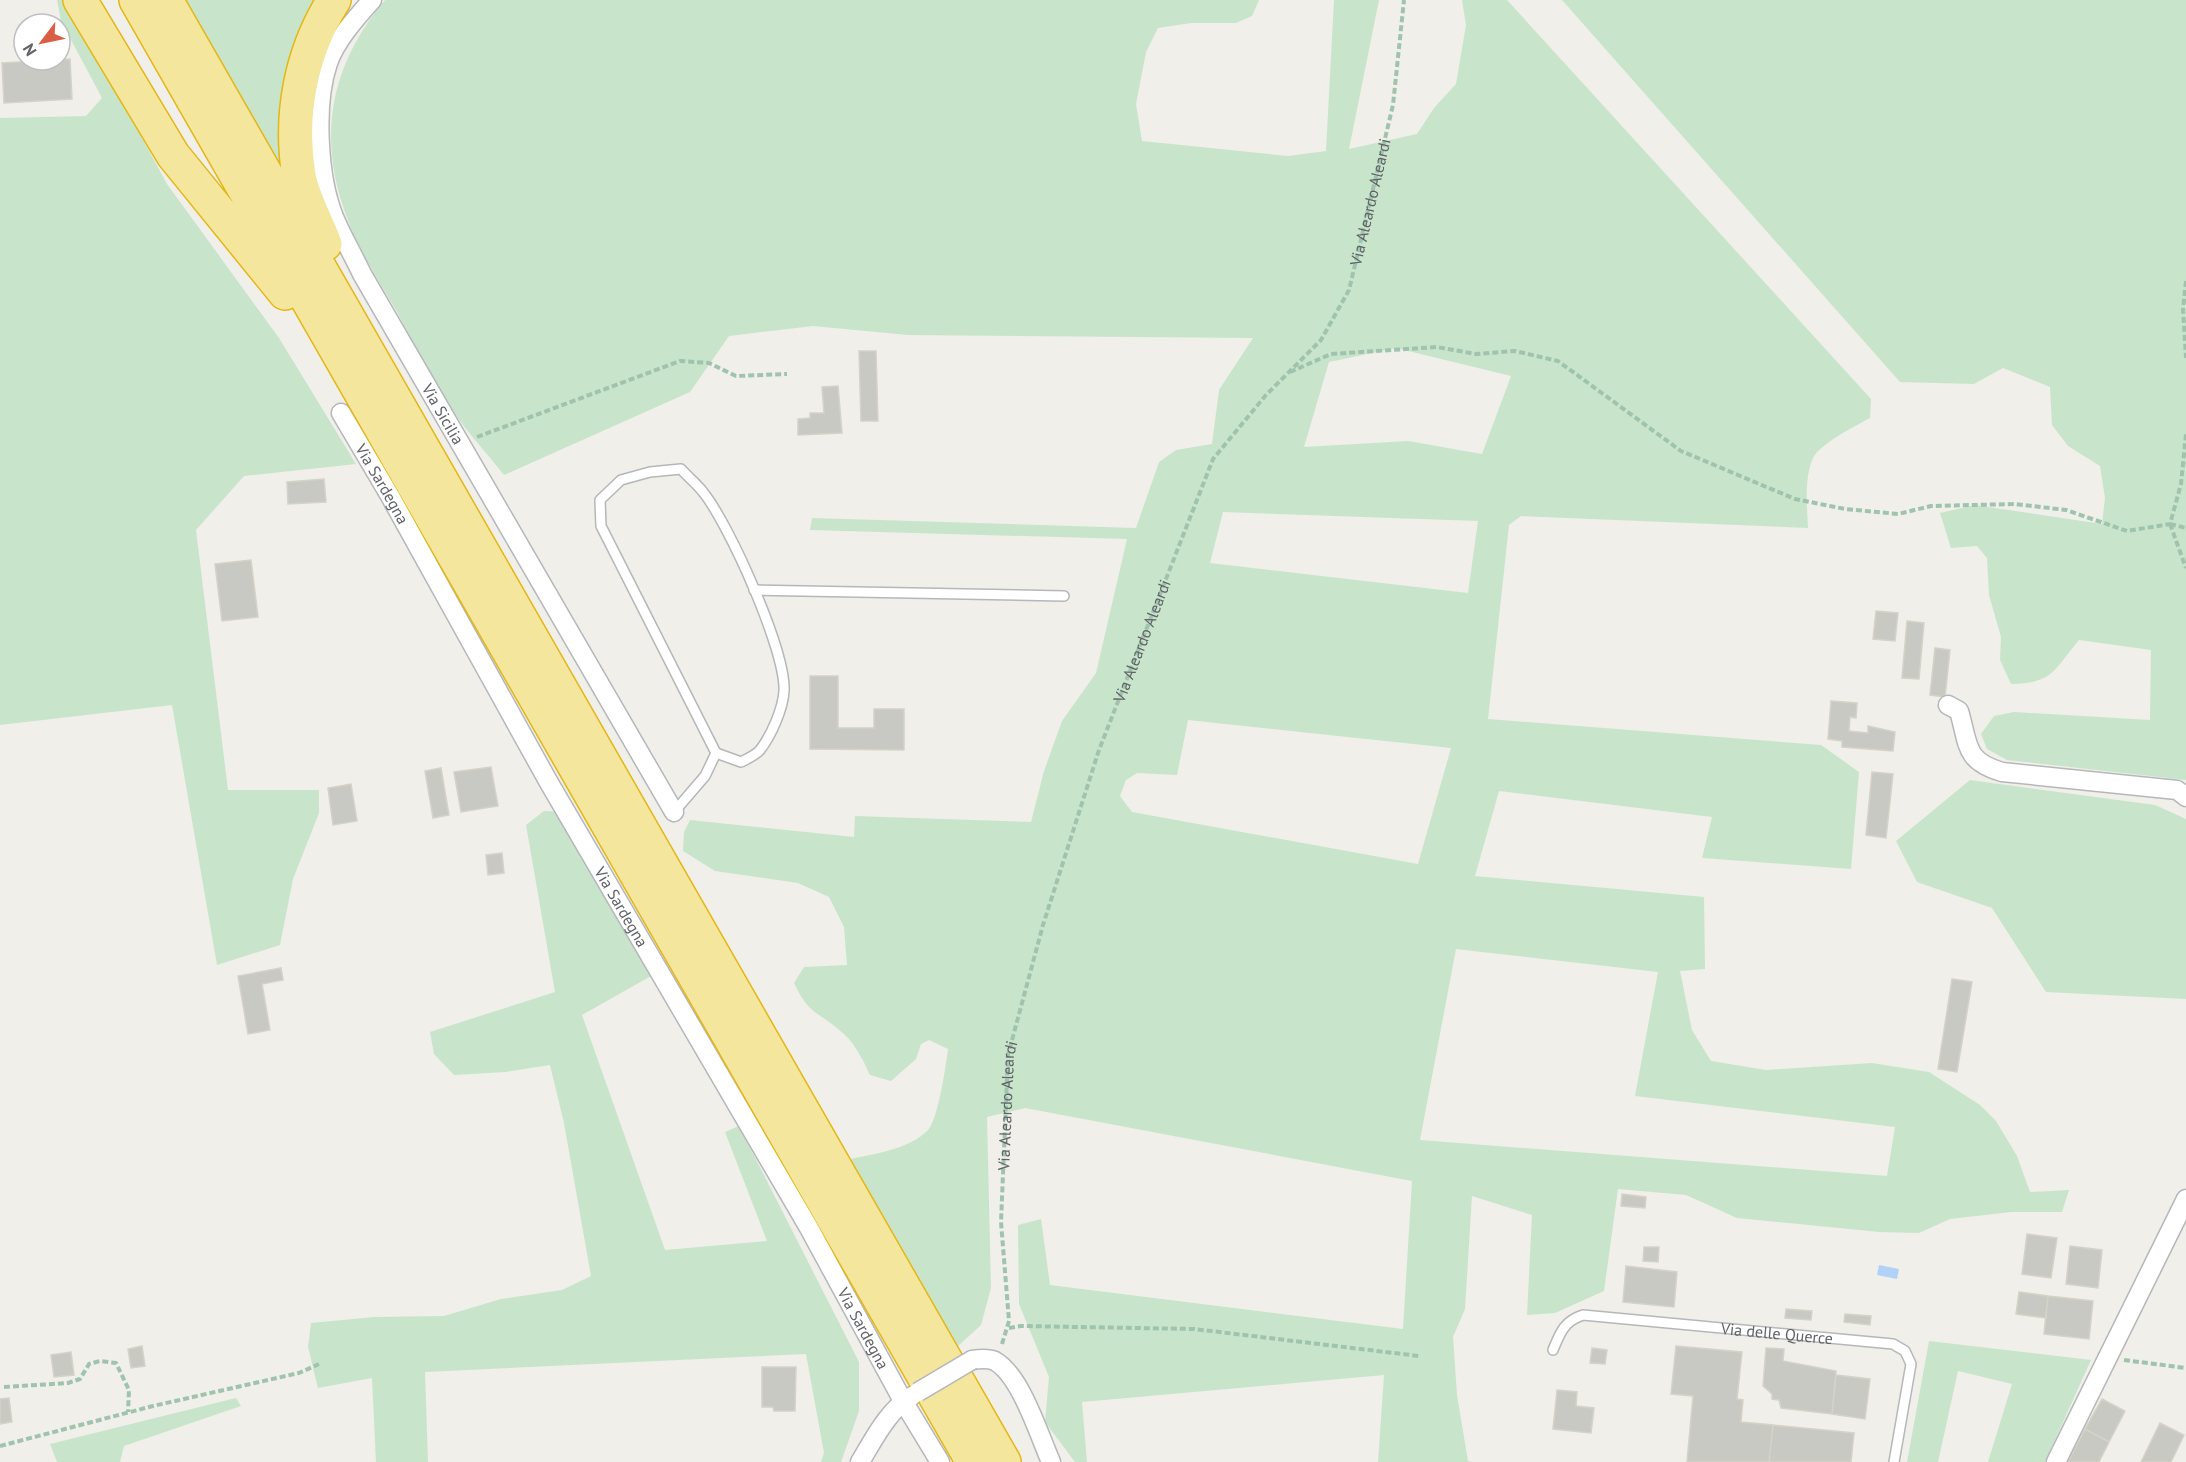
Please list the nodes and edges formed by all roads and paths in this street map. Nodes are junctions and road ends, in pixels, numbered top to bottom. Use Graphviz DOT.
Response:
graph roads {
  1 [pos="80,0"];
  2 [pos="105,0"];
  3 [pos="136,0"];
  4 [pos="166,0"];
  5 [pos="334,0"];
  6 [pos="372,0"];
  7 [pos="1404,0"];
  8 [pos="2186,281"];
  9 [pos="279,286"];
  10 [pos="356,358"];
  11 [pos="2186,358"];
  12 [pos="787,374"];
  13 [pos="1287,374"];
  14 [pos="341,413"];
  15 [pos="2186,434"];
  16 [pos="460,443"];
  17 [pos="2170,524"];
  18 [pos="2186,528"];
  19 [pos="2186,568"];
  20 [pos="754,590"];
  21 [pos="1064,596"];
  22 [pos="1948,705"];
  23 [pos="716,753"];
  24 [pos="2186,797"];
  25 [pos="674,812"];
  26 [pos="2186,1199"];
  27 [pos="1553,1350"];
  28 [pos="1419,1356"];
  29 [pos="2107,1359"];
  30 [pos="319,1364"];
  31 [pos="2186,1368"];
  32 [pos="4,1387"];
  33 [pos="910,1397"];
  34 [pos="128,1412"];
  35 [pos="0,1446"];
  36 [pos="860,1462"];
  37 [pos="940,1462"];
  38 [pos="973,1462"];
  39 [pos="1004,1462"];
  40 [pos="1051,1462"];
  41 [pos="1894,1462"];
  42 [pos="2056,1462"];
  1 -- 9 [label="highway"];
  2 -- 9 [label="highway"];
  3 -- 10 [label="highway"];
  4 -- 10 [label="highway"];
  5 -- 10 [label="highway"];
  6 -- 16 [label="street, Via Sicilia"];
  7 -- 13 [label="path, Via Aleardo Aleardi"];
  8 -- 11 [label="path"];
  9 -- 10 [label="highway"];
  10 -- 38 [label="highway"];
  10 -- 39 [label="highway"];
  12 -- 16 [label="path"];
  13 -- 17 [label="path"];
  13 -- 28 [label="path, Via Aleardo Aleardi"];
  14 -- 33 [label="street, Via Sardegna"];
  15 -- 17 [label="path"];
  16 -- 25 [label="street, Via Sicilia"];
  17 -- 18 [label="path"];
  17 -- 19 [label="path"];
  20 -- 21 [label="lane"];
  20 -- 23 [label="lane"];
  20 -- 23 [label="lane"];
  22 -- 24 [label="street"];
  23 -- 25 [label="lane"];
  26 -- 29 [label="street"];
  27 -- 41 [label="lane, Via delle Querce"];
  29 -- 31 [label="path"];
  29 -- 42 [label="street"];
  30 -- 34 [label="path"];
  32 -- 34 [label="path"];
  33 -- 36 [label="street"];
  33 -- 37 [label="street, Via Sardegna"];
  33 -- 40 [label="street, bridge"];
  34 -- 35 [label="path"];
}
